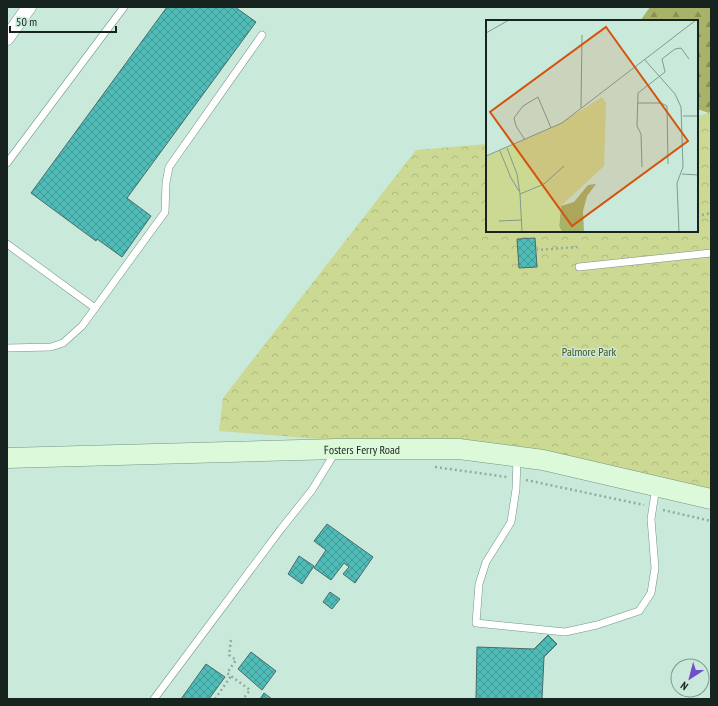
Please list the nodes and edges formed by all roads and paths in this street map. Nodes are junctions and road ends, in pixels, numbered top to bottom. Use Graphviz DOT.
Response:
graph roads {
  1 [pos="29,7"];
  2 [pos="124,7"];
  3 [pos="262,35"];
  4 [pos="7,38"];
  5 [pos="7,163"];
  6 [pos="711,213"];
  7 [pos="698,216"];
  8 [pos="7,244"];
  9 [pos="577,247"];
  10 [pos="536,250"];
  11 [pos="711,253"];
  12 [pos="579,267"];
  13 [pos="95,308"];
  14 [pos="7,348"];
  15 [pos="337,449"];
  16 [pos="517,456"];
  17 [pos="7,458"];
  18 [pos="428,466"];
  19 [pos="516,478"];
  20 [pos="656,487"];
  21 [pos="711,499"];
  22 [pos="653,507"];
  23 [pos="711,521"];
  24 [pos="231,640"];
  25 [pos="231,676"];
  26 [pos="154,699"];
  27 [pos="215,699"];
  28 [pos="243,699"];
  1 -- 4 [label="street"];
  2 -- 5 [label="lane"];
  3 -- 13 [label="lane"];
  6 -- 7 [label="path"];
  8 -- 13 [label="lane"];
  9 -- 10 [label="path"];
  11 -- 12 [label="lane"];
  13 -- 14 [label="lane"];
  15 -- 16 [label="street, Fosters Ferry Road"];
  15 -- 17 [label="street, Fosters Ferry Road"];
  15 -- 26 [label="lane"];
  16 -- 19 [label="lane"];
  16 -- 20 [label="street, Fosters Ferry Road"];
  18 -- 19 [label="path"];
  19 -- 22 [label="path"];
  19 -- 22 [label="lane"];
  20 -- 21 [label="street, Fosters Ferry Road"];
  20 -- 22 [label="lane"];
  22 -- 23 [label="path"];
  24 -- 25 [label="path"];
  25 -- 27 [label="path"];
  25 -- 28 [label="path"];
}
